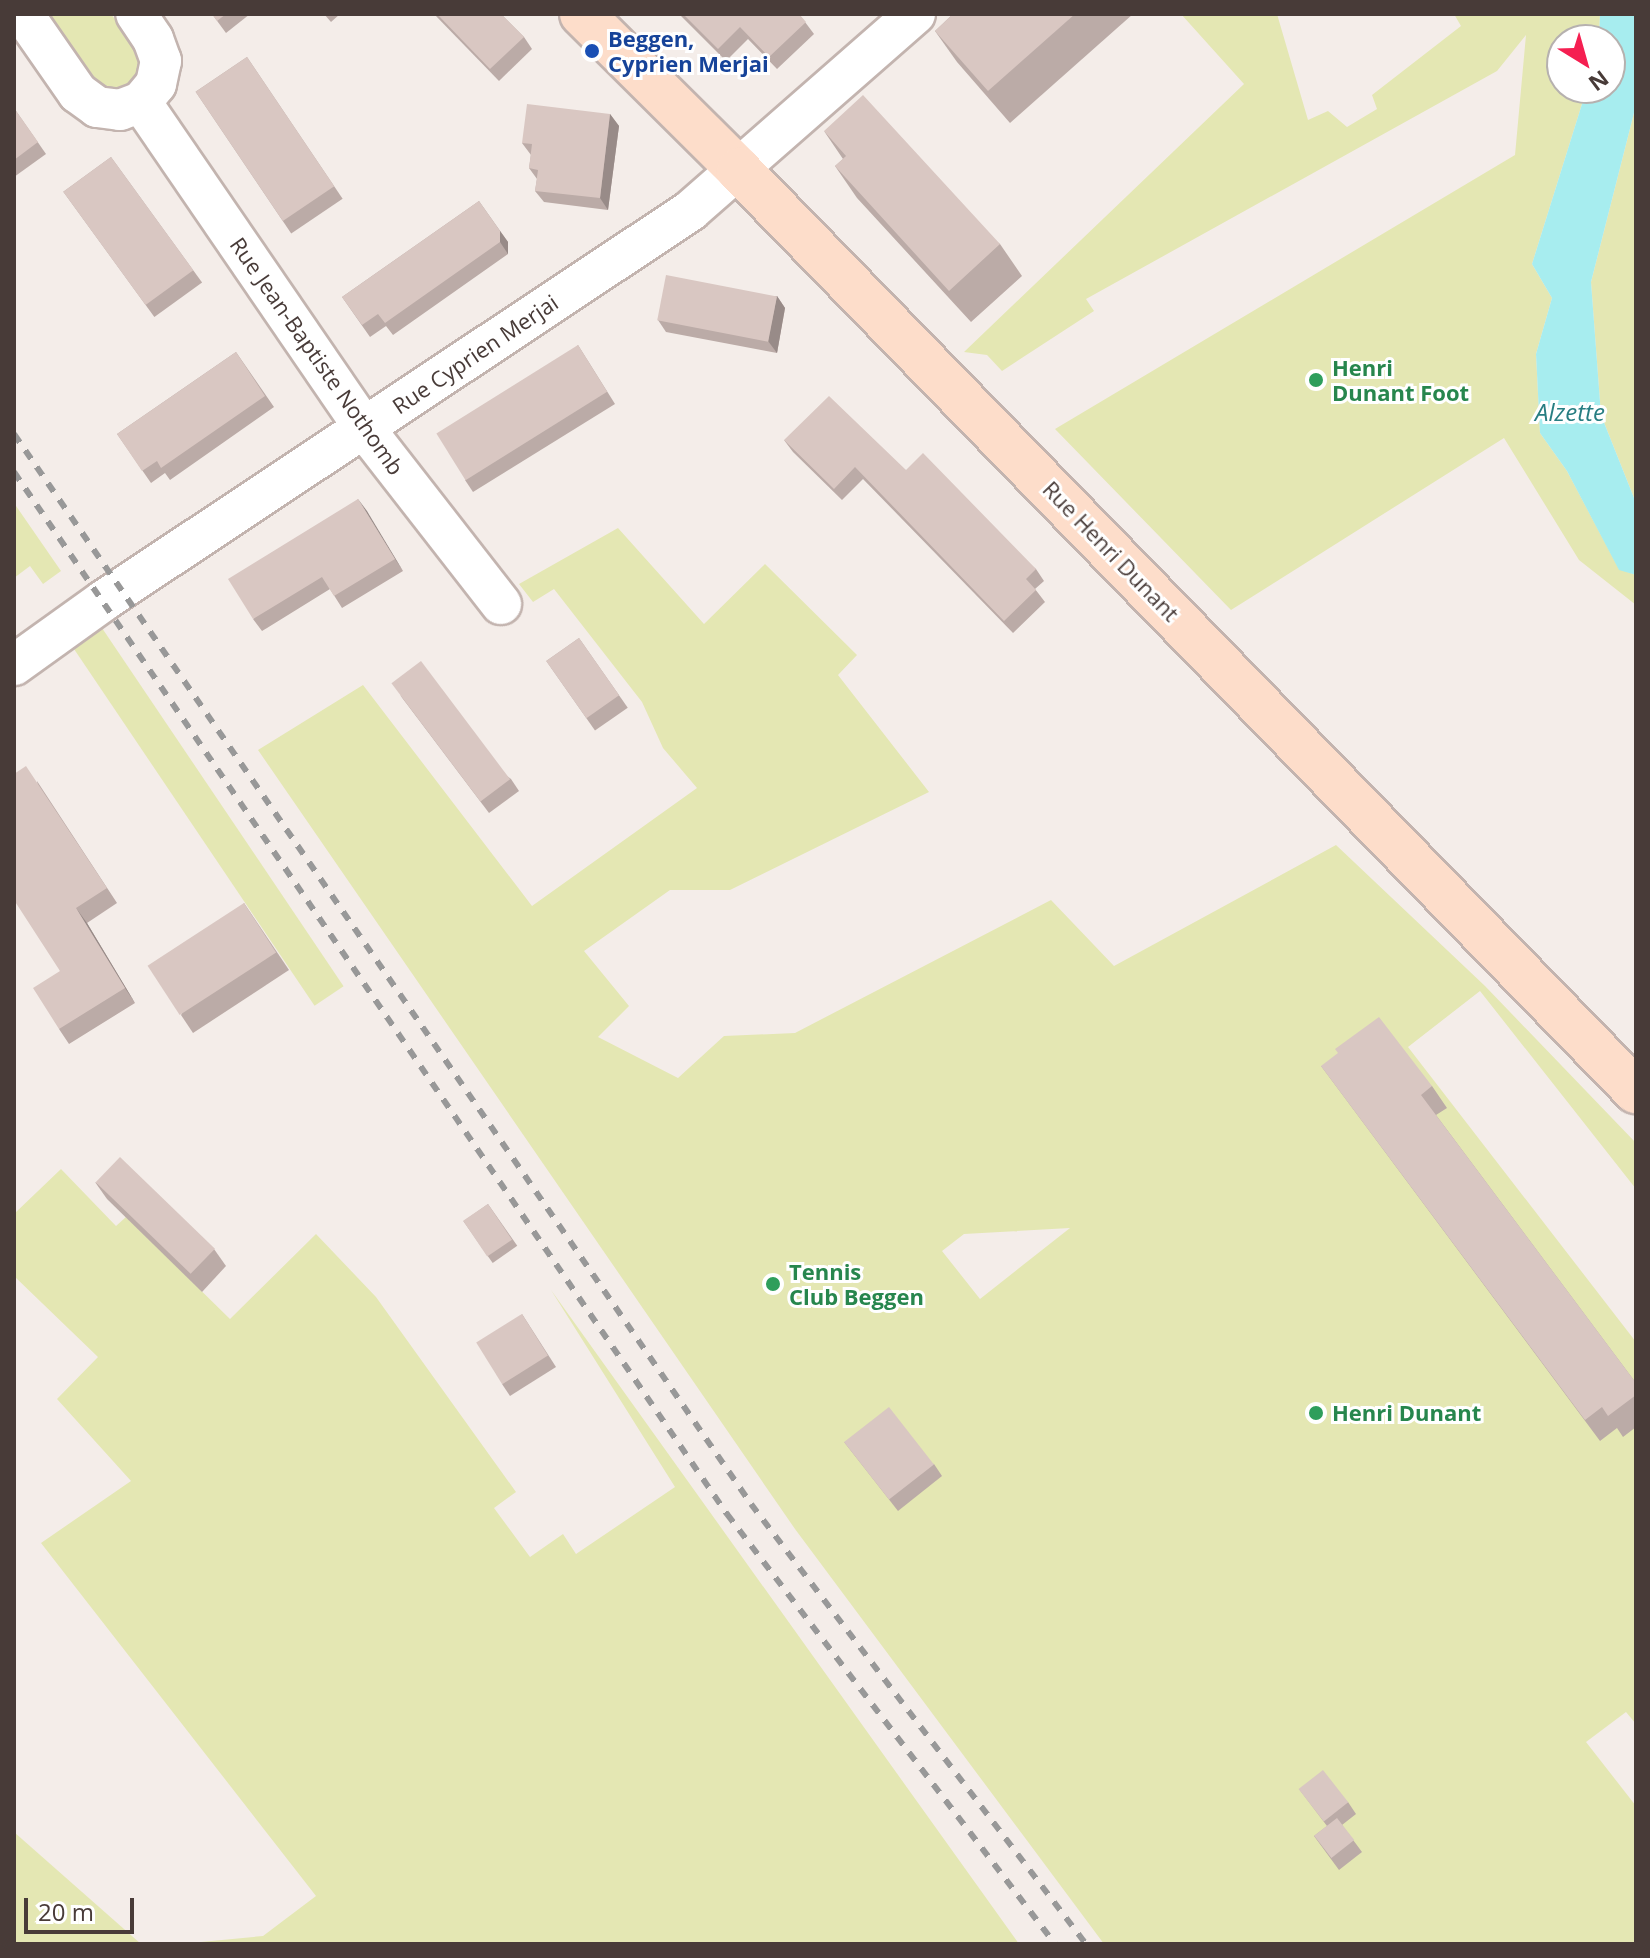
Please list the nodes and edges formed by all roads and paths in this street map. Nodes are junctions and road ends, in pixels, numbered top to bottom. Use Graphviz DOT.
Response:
graph roads {
  1 [pos="23,14"];
  2 [pos="136,14"];
  3 [pos="582,14"];
  4 [pos="915,14"];
  5 [pos="141,102"];
  6 [pos="739,170"];
  7 [pos="364,428"];
  8 [pos="501,604"];
  9 [pos="14,665"];
  10 [pos="1636,1091"];
  1 -- 5 [label="street"];
  2 -- 5 [label="street"];
  3 -- 6 [label="main road, Rue Henri Dunant"];
  4 -- 6 [label="street, Rue Cyprien Merjai"];
  5 -- 7 [label="street, Rue Jean-Baptiste Nothomb"];
  6 -- 7 [label="street, Rue Cyprien Merjai"];
  6 -- 10 [label="main road, Rue Henri Dunant"];
  7 -- 8 [label="street, Rue Jean-Baptiste Nothomb"];
  7 -- 9 [label="street, Rue Cyprien Merjai"];
}
